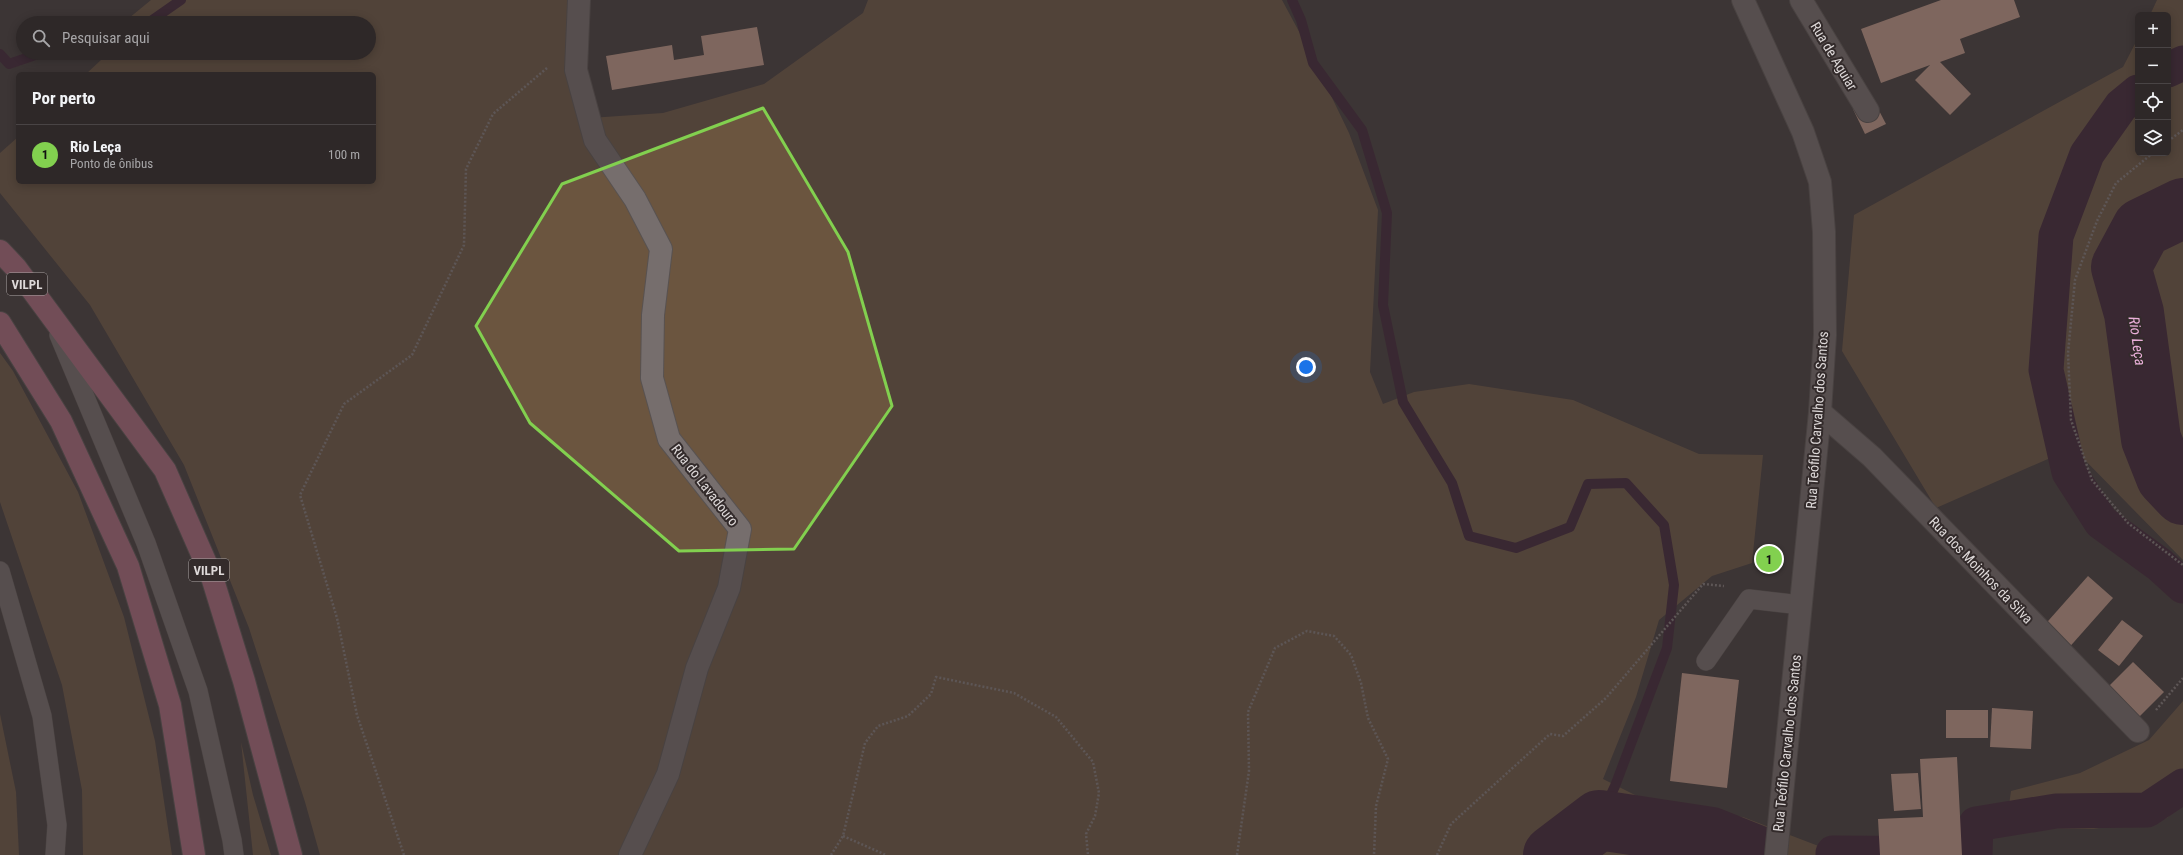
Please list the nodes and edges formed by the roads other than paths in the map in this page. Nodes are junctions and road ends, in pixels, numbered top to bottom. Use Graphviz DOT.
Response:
graph roads {
  1 [pos="579,0"];
  2 [pos="1743,0"];
  3 [pos="1801,0"];
  4 [pos="1868,111"];
  5 [pos="0,251"];
  6 [pos="53,320"];
  7 [pos="0,323"];
  8 [pos="1820,412"];
  9 [pos="0,570"];
  10 [pos="1801,605"];
  11 [pos="1706,661"];
  12 [pos="2138,731"];
  13 [pos="55,855"];
  14 [pos="194,855"];
  15 [pos="234,855"];
  16 [pos="291,855"];
  17 [pos="630,855"];
  18 [pos="1776,855"];
  1 -- 17 [label="street, Rua do Lavadouro"];
  2 -- 8 [label="street, Rua Teófilo Carvalho dos Santos"];
  3 -- 4 [label="street, Rua de Aguiar"];
  5 -- 6 [label="highway, VILPL"];
  6 -- 15 [label="lane, VILPL"];
  6 -- 16 [label="highway, VILPL"];
  7 -- 14 [label="highway"];
  8 -- 10 [label="street, Rua Teófilo Carvalho dos Santos"];
  8 -- 12 [label="street, Rua dos Moinhos da Silva"];
  9 -- 13 [label="lane"];
  10 -- 11 [label="lane"];
  10 -- 18 [label="street, Rua Teófilo Carvalho dos Santos"];
}
